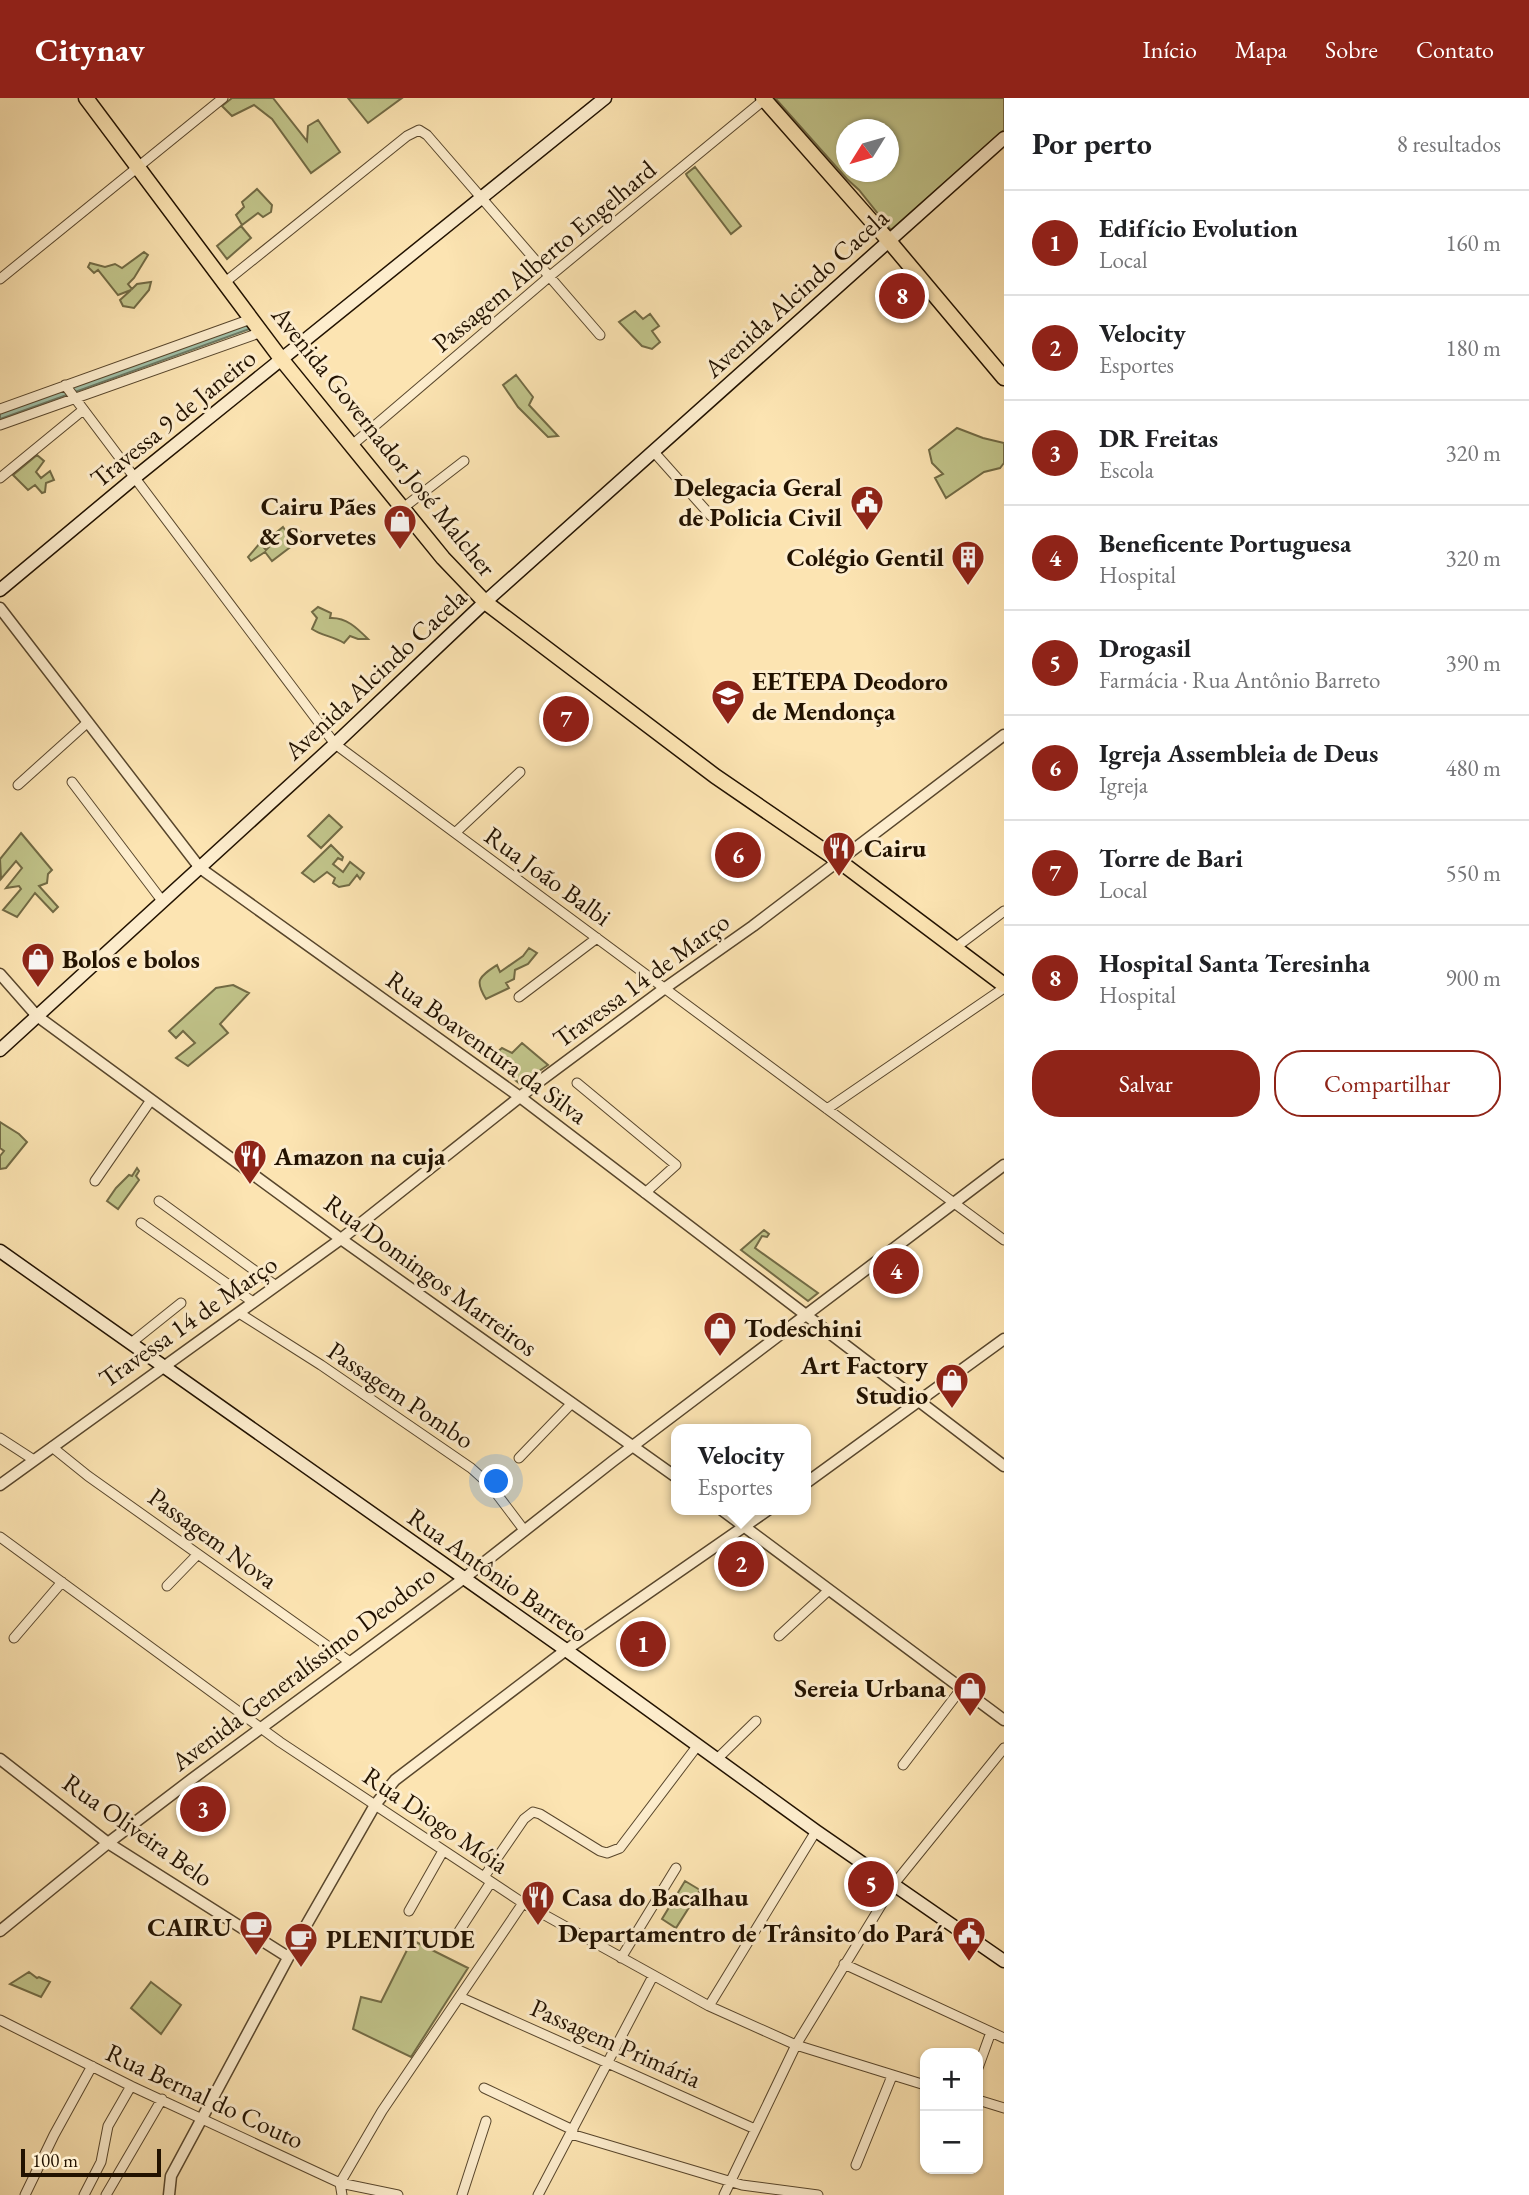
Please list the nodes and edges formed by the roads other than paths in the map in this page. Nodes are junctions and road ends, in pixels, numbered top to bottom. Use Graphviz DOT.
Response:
graph roads {
  1 [pos="86,98"];
  2 [pos="223,98"];
  3 [pos="605,98"];
  4 [pos="764,99"];
  5 [pos="1004,138"];
  6 [pos="138,168"];
  7 [pos="481,198"];
  8 [pos="889,241"];
  9 [pos="550,276"];
  10 [pos="0,279"];
  11 [pos="224,283"];
  12 [pos="251,318"];
  13 [pos="262,332"];
  14 [pos="600,335"];
  15 [pos="282,359"];
  16 [pos="1001,369"];
  17 [pos="66,385"];
  18 [pos="74,398"];
  19 [pos="0,409"];
  20 [pos="83,410"];
  21 [pos="0,425"];
  22 [pos="351,446"];
  23 [pos="653,451"];
  24 [pos="464,461"];
  25 [pos="0,478"];
  26 [pos="133,479"];
  27 [pos="402,508"];
  28 [pos="711,516"];
  29 [pos="0,590"];
  30 [pos="485,601"];
  31 [pos="0,608"];
  32 [pos="88,722"];
  33 [pos="1004,735"];
  34 [pos="335,744"];
  35 [pos="520,772"];
  36 [pos="72,782"];
  37 [pos="18,785"];
  38 [pos="455,833"];
  39 [pos="839,861"];
  40 [pos="200,868"];
  41 [pos="163,902"];
  42 [pos="1004,911"];
  43 [pos="597,938"];
  44 [pos="955,948"];
  45 [pos="0,974"];
  46 [pos="1004,986"];
  47 [pos="665,988"];
  48 [pos="519,997"];
  49 [pos="37,1016"];
  50 [pos="0,1050"];
  51 [pos="577,1083"];
  52 [pos="520,1097"];
  53 [pos="151,1100"];
  54 [pos="827,1109"];
  55 [pos="1004,1165"];
  56 [pos="96,1181"];
  57 [pos="645,1193"];
  58 [pos="159,1201"];
  59 [pos="955,1203"];
  60 [pos="141,1223"];
  61 [pos="341,1239"];
  62 [pos="1004,1240"];
  63 [pos="0,1251"];
  64 [pos="276,1286"];
  65 [pos="253,1302"];
  66 [pos="181,1303"];
  67 [pos="239,1312"];
  68 [pos="807,1316"];
  69 [pos="1004,1339"];
  70 [pos="131,1343"];
  71 [pos="164,1366"];
  72 [pos="919,1400"];
  73 [pos="572,1403"];
  74 [pos="0,1438"];
  75 [pos="633,1446"];
  76 [pos="52,1447"];
  77 [pos="519,1458"];
  78 [pos="34,1460"];
  79 [pos="1004,1466"];
  80 [pos="671,1473"];
  81 [pos="811,1479"];
  82 [pos="0,1485"];
  83 [pos="729,1515"];
  84 [pos="761,1515"];
  85 [pos="745,1527"];
  86 [pos="524,1530"];
  87 [pos="0,1537"];
  88 [pos="198,1554"];
  89 [pos="463,1579"];
  90 [pos="62,1582"];
  91 [pos="167,1586"];
  92 [pos="829,1590"];
  93 [pos="779,1636"];
  94 [pos="14,1638"];
  95 [pos="566,1650"];
  96 [pos="350,1662"];
  97 [pos="961,1689"];
  98 [pos="1004,1720"];
  99 [pos="756,1721"];
  100 [pos="262,1728"];
  101 [pos="698,1745"];
  102 [pos="1004,1748"];
  103 [pos="0,1759"];
  104 [pos="717,1759"];
  105 [pos="903,1765"];
  106 [pos="375,1805"];
  107 [pos="816,1831"];
  108 [pos="108,1843"];
  109 [pos="443,1851"];
  110 [pos="676,1868"];
  111 [pos="487,1879"];
  112 [pos="894,1884"];
  113 [pos="523,1903"];
  114 [pos="409,1910"];
  115 [pos="0,1931"];
  116 [pos="452,1942"];
  117 [pos="288,1957"];
  118 [pos="621,1958"];
  119 [pos="1004,1961"];
  120 [pos="844,1964"];
  121 [pos="653,1976"];
  122 [pos="460,1997"];
  123 [pos="709,2006"];
  124 [pos="0,2020"];
  125 [pos="991,2032"];
  126 [pos="1004,2038"];
  127 [pos="796,2045"];
  128 [pos="983,2054"];
  129 [pos="609,2062"];
  130 [pos="92,2066"];
  131 [pos="892,2076"];
  132 [pos="920,2084"];
  133 [pos="131,2086"];
  134 [pos="484,2088"];
  135 [pos="162,2099"];
  136 [pos="983,2102"];
  137 [pos="1004,2108"];
  138 [pos="203,2119"];
  139 [pos="486,2120"];
  140 [pos="755,2129"];
  141 [pos="572,2132"];
  142 [pos="856,2165"];
  143 [pos="730,2181"];
  144 [pos="340,2183"];
  145 [pos="25,2195"];
  146 [pos="84,2195"];
  147 [pos="106,2195"];
  148 [pos="169,2195"];
  149 [pos="342,2195"];
  150 [pos="398,2195"];
  151 [pos="462,2195"];
  152 [pos="538,2195"];
  153 [pos="724,2195"];
  154 [pos="818,2195"];
  1 -- 6 [label="main road, Avenida Governador José Malcher"];
  2 -- 6 [label="street"];
  3 -- 7 [label="main road, Travessa 9 de Janeiro"];
  4 -- 8 [label="main road"];
  4 -- 9 [label="street, Passagem Alberto Engelhard"];
  5 -- 8 [label="main road, Avenida Alcindo Cacela"];
  6 -- 10 [label="street"];
  6 -- 11 [label="main road, Avenida Governador José Malcher"];
  7 -- 9 [label="street"];
  7 -- 11 [label="street"];
  7 -- 15 [label="main road, Travessa 9 de Janeiro"];
  8 -- 16 [label="main road"];
  8 -- 23 [label="main road, Avenida Alcindo Cacela"];
  9 -- 14 [label="street"];
  9 -- 22 [label="street, Passagem Alberto Engelhard"];
  11 -- 12 [label="main road, Avenida Governador José Malcher"];
  12 -- 13 [label="main road, Avenida Governador José Malcher"];
  12 -- 17 [label="street"];
  13 -- 15 [label="main road, Avenida Governador José Malcher"];
  13 -- 18 [label="street"];
  15 -- 22 [label="main road, Avenida Governador José Malcher"];
  15 -- 26 [label="main road, Travessa 9 de Janeiro"];
  17 -- 18 [label="street, Rua João Balbi"];
  17 -- 19 [label="street"];
  18 -- 20 [label="street, Rua João Balbi"];
  18 -- 21 [label="street"];
  20 -- 25 [label="street"];
  20 -- 26 [label="street, Rua João Balbi"];
  22 -- 27 [label="main road, Avenida Governador José Malcher"];
  23 -- 28 [label="street"];
  23 -- 30 [label="main road, Avenida Alcindo Cacela"];
  24 -- 27 [label="street"];
  26 -- 29 [label="main road, Travessa 9 de Janeiro"];
  26 -- 34 [label="street, Rua João Balbi"];
  27 -- 30 [label="main road, Avenida Governador José Malcher"];
  30 -- 34 [label="main road, Avenida Alcindo Cacela"];
  30 -- 39 [label="main road, Avenida Governador José Malcher"];
  31 -- 32 [label="street, Rua Boaventura da Silva"];
  32 -- 37 [label="street"];
  32 -- 40 [label="street, Rua Boaventura da Silva"];
  33 -- 39 [label="street, Travessa 14 de Março"];
  34 -- 38 [label="street, Rua João Balbi"];
  34 -- 40 [label="main road, Avenida Alcindo Cacela"];
  35 -- 38 [label="street"];
  36 -- 41 [label="street"];
  38 -- 43 [label="street, Rua João Balbi"];
  39 -- 44 [label="main road, Avenida Governador José Malcher"];
  39 -- 47 [label="street, Travessa 14 de Março"];
  40 -- 41 [label="main road, Avenida Alcindo Cacela"];
  40 -- 52 [label="street, Rua Boaventura da Silva"];
  41 -- 49 [label="main road, Avenida Alcindo Cacela"];
  42 -- 44 [label="street"];
  43 -- 47 [label="street, Rua João Balbi"];
  43 -- 48 [label="street"];
  44 -- 46 [label="main road, Avenida Governador José Malcher"];
  45 -- 49 [label="street, Rua Domingos Marreiros"];
  46 -- 54 [label="street"];
  47 -- 52 [label="street, Travessa 14 de Março"];
  47 -- 54 [label="street, Rua João Balbi"];
  49 -- 50 [label="main road, Avenida Alcindo Cacela"];
  49 -- 53 [label="street, Rua Domingos Marreiros"];
  51 -- 57 [label="street"];
  52 -- 57 [label="street, Rua Boaventura da Silva"];
  52 -- 61 [label="street, Travessa 14 de Março"];
  53 -- 56 [label="street"];
  53 -- 61 [label="street, Rua Domingos Marreiros"];
  54 -- 59 [label="street, Rua João Balbi"];
  55 -- 59 [label="street, Avenida Generalíssimo Deodoro"];
  57 -- 68 [label="street, Rua Boaventura da Silva"];
  58 -- 64 [label="street"];
  59 -- 62 [label="street, Rua João Balbi"];
  59 -- 68 [label="street, Avenida Generalíssimo Deodoro"];
  60 -- 65 [label="street"];
  61 -- 64 [label="street, Travessa 14 de Março"];
  61 -- 73 [label="street, Rua Domingos Marreiros"];
  63 -- 70 [label="main road, Rua Antônio Barreto"];
  64 -- 65 [label="street, Travessa 14 de Março"];
  65 -- 67 [label="street, Travessa 14 de Março"];
  66 -- 70 [label="street"];
  67 -- 71 [label="street, Travessa 14 de Março"];
  67 -- 86 [label="street, Passagem Pombo"];
  68 -- 72 [label="street, Rua Boaventura da Silva"];
  68 -- 75 [label="street, Avenida Generalíssimo Deodoro"];
  69 -- 72 [label="street"];
  70 -- 71 [label="main road, Rua Antônio Barreto"];
  71 -- 76 [label="street, Travessa 14 de Março"];
  71 -- 89 [label="main road, Rua Antônio Barreto"];
  72 -- 79 [label="street, Rua Boaventura da Silva"];
  72 -- 81 [label="street"];
  73 -- 75 [label="street, Rua Domingos Marreiros"];
  73 -- 77 [label="street"];
  74 -- 78 [label="street"];
  75 -- 80 [label="street, Rua Domingos Marreiros"];
  75 -- 86 [label="street, Avenida Generalíssimo Deodoro"];
  76 -- 78 [label="street, Travessa 14 de Março"];
  76 -- 88 [label="street, Passagem Nova"];
  78 -- 82 [label="street, Travessa 14 de Março"];
  83 -- 85 [label="street"];
  84 -- 85 [label="street"];
  85 -- 92 [label="street"];
  85 -- 95 [label="street"];
  86 -- 89 [label="street, Avenida Generalíssimo Deodoro"];
  87 -- 90 [label="street, Rua Diogo Móia"];
  88 -- 91 [label="street"];
  88 -- 96 [label="street, Passagem Nova"];
  89 -- 95 [label="main road, Rua Antônio Barreto"];
  89 -- 96 [label="street, Avenida Generalíssimo Deodoro"];
  90 -- 94 [label="street"];
  90 -- 100 [label="street, Rua Diogo Móia"];
  92 -- 93 [label="street"];
  92 -- 97 [label="street"];
  95 -- 101 [label="main road, Rua Antônio Barreto"];
  95 -- 106 [label="street"];
  96 -- 100 [label="street, Avenida Generalíssimo Deodoro"];
  97 -- 98 [label="street"];
  97 -- 105 [label="street"];
  99 -- 104 [label="street"];
  100 -- 106 [label="street, Rua Diogo Móia"];
  100 -- 108 [label="street, Avenida Generalíssimo Deodoro"];
  101 -- 104 [label="main road, Rua Antônio Barreto"];
  101 -- 111 [label="street"];
  102 -- 112 [label="street"];
  103 -- 108 [label="street, Rua Oliveira Belo"];
  104 -- 107 [label="main road, Rua Antônio Barreto"];
  106 -- 109 [label="street, Rua Diogo Móia"];
  106 -- 117 [label="street"];
  107 -- 112 [label="main road, Rua Antônio Barreto"];
  107 -- 123 [label="street"];
  108 -- 115 [label="street, Avenida Generalíssimo Deodoro"];
  108 -- 117 [label="street, Rua Oliveira Belo"];
  109 -- 111 [label="street, Rua Diogo Móia"];
  109 -- 114 [label="street"];
  110 -- 118 [label="street"];
  111 -- 113 [label="street, Rua Diogo Móia"];
  111 -- 116 [label="street"];
  112 -- 119 [label="main road, Rua Antônio Barreto"];
  112 -- 120 [label="street"];
  113 -- 118 [label="street, Rua Diogo Móia"];
  113 -- 122 [label="street"];
  117 -- 138 [label="street"];
  118 -- 121 [label="street, Rua Diogo Móia"];
  120 -- 125 [label="street"];
  120 -- 127 [label="street"];
  121 -- 123 [label="street, Rua Diogo Móia"];
  121 -- 129 [label="street"];
  122 -- 129 [label="street, Passagem Primária"];
  122 -- 144 [label="street"];
  123 -- 127 [label="street, Rua Diogo Móia"];
  124 -- 130 [label="street, Rua Bernal do Couto"];
  125 -- 126 [label="street"];
  125 -- 128 [label="street"];
  127 -- 131 [label="street, Rua Diogo Móia"];
  127 -- 140 [label="street"];
  129 -- 140 [label="street, Passagem Primária"];
  129 -- 141 [label="street"];
  130 -- 133 [label="street, Rua Bernal do Couto"];
  130 -- 145 [label="street"];
  131 -- 132 [label="street, Rua Diogo Móia"];
  131 -- 142 [label="street"];
  133 -- 135 [label="street, Rua Bernal do Couto"];
  133 -- 146 [label="street"];
  134 -- 141 [label="street"];
  135 -- 138 [label="street, Rua Bernal do Couto"];
  135 -- 147 [label="street"];
  136 -- 137 [label="street"];
  138 -- 144 [label="street, Rua Bernal do Couto"];
  138 -- 148 [label="street"];
  139 -- 151 [label="street"];
  140 -- 143 [label="street"];
  141 -- 143 [label="street"];
  141 -- 152 [label="street"];
  143 -- 153 [label="street"];
  143 -- 154 [label="street"];
  144 -- 149 [label="street"];
  144 -- 150 [label="street, Rua Bernal do Couto"];
}
